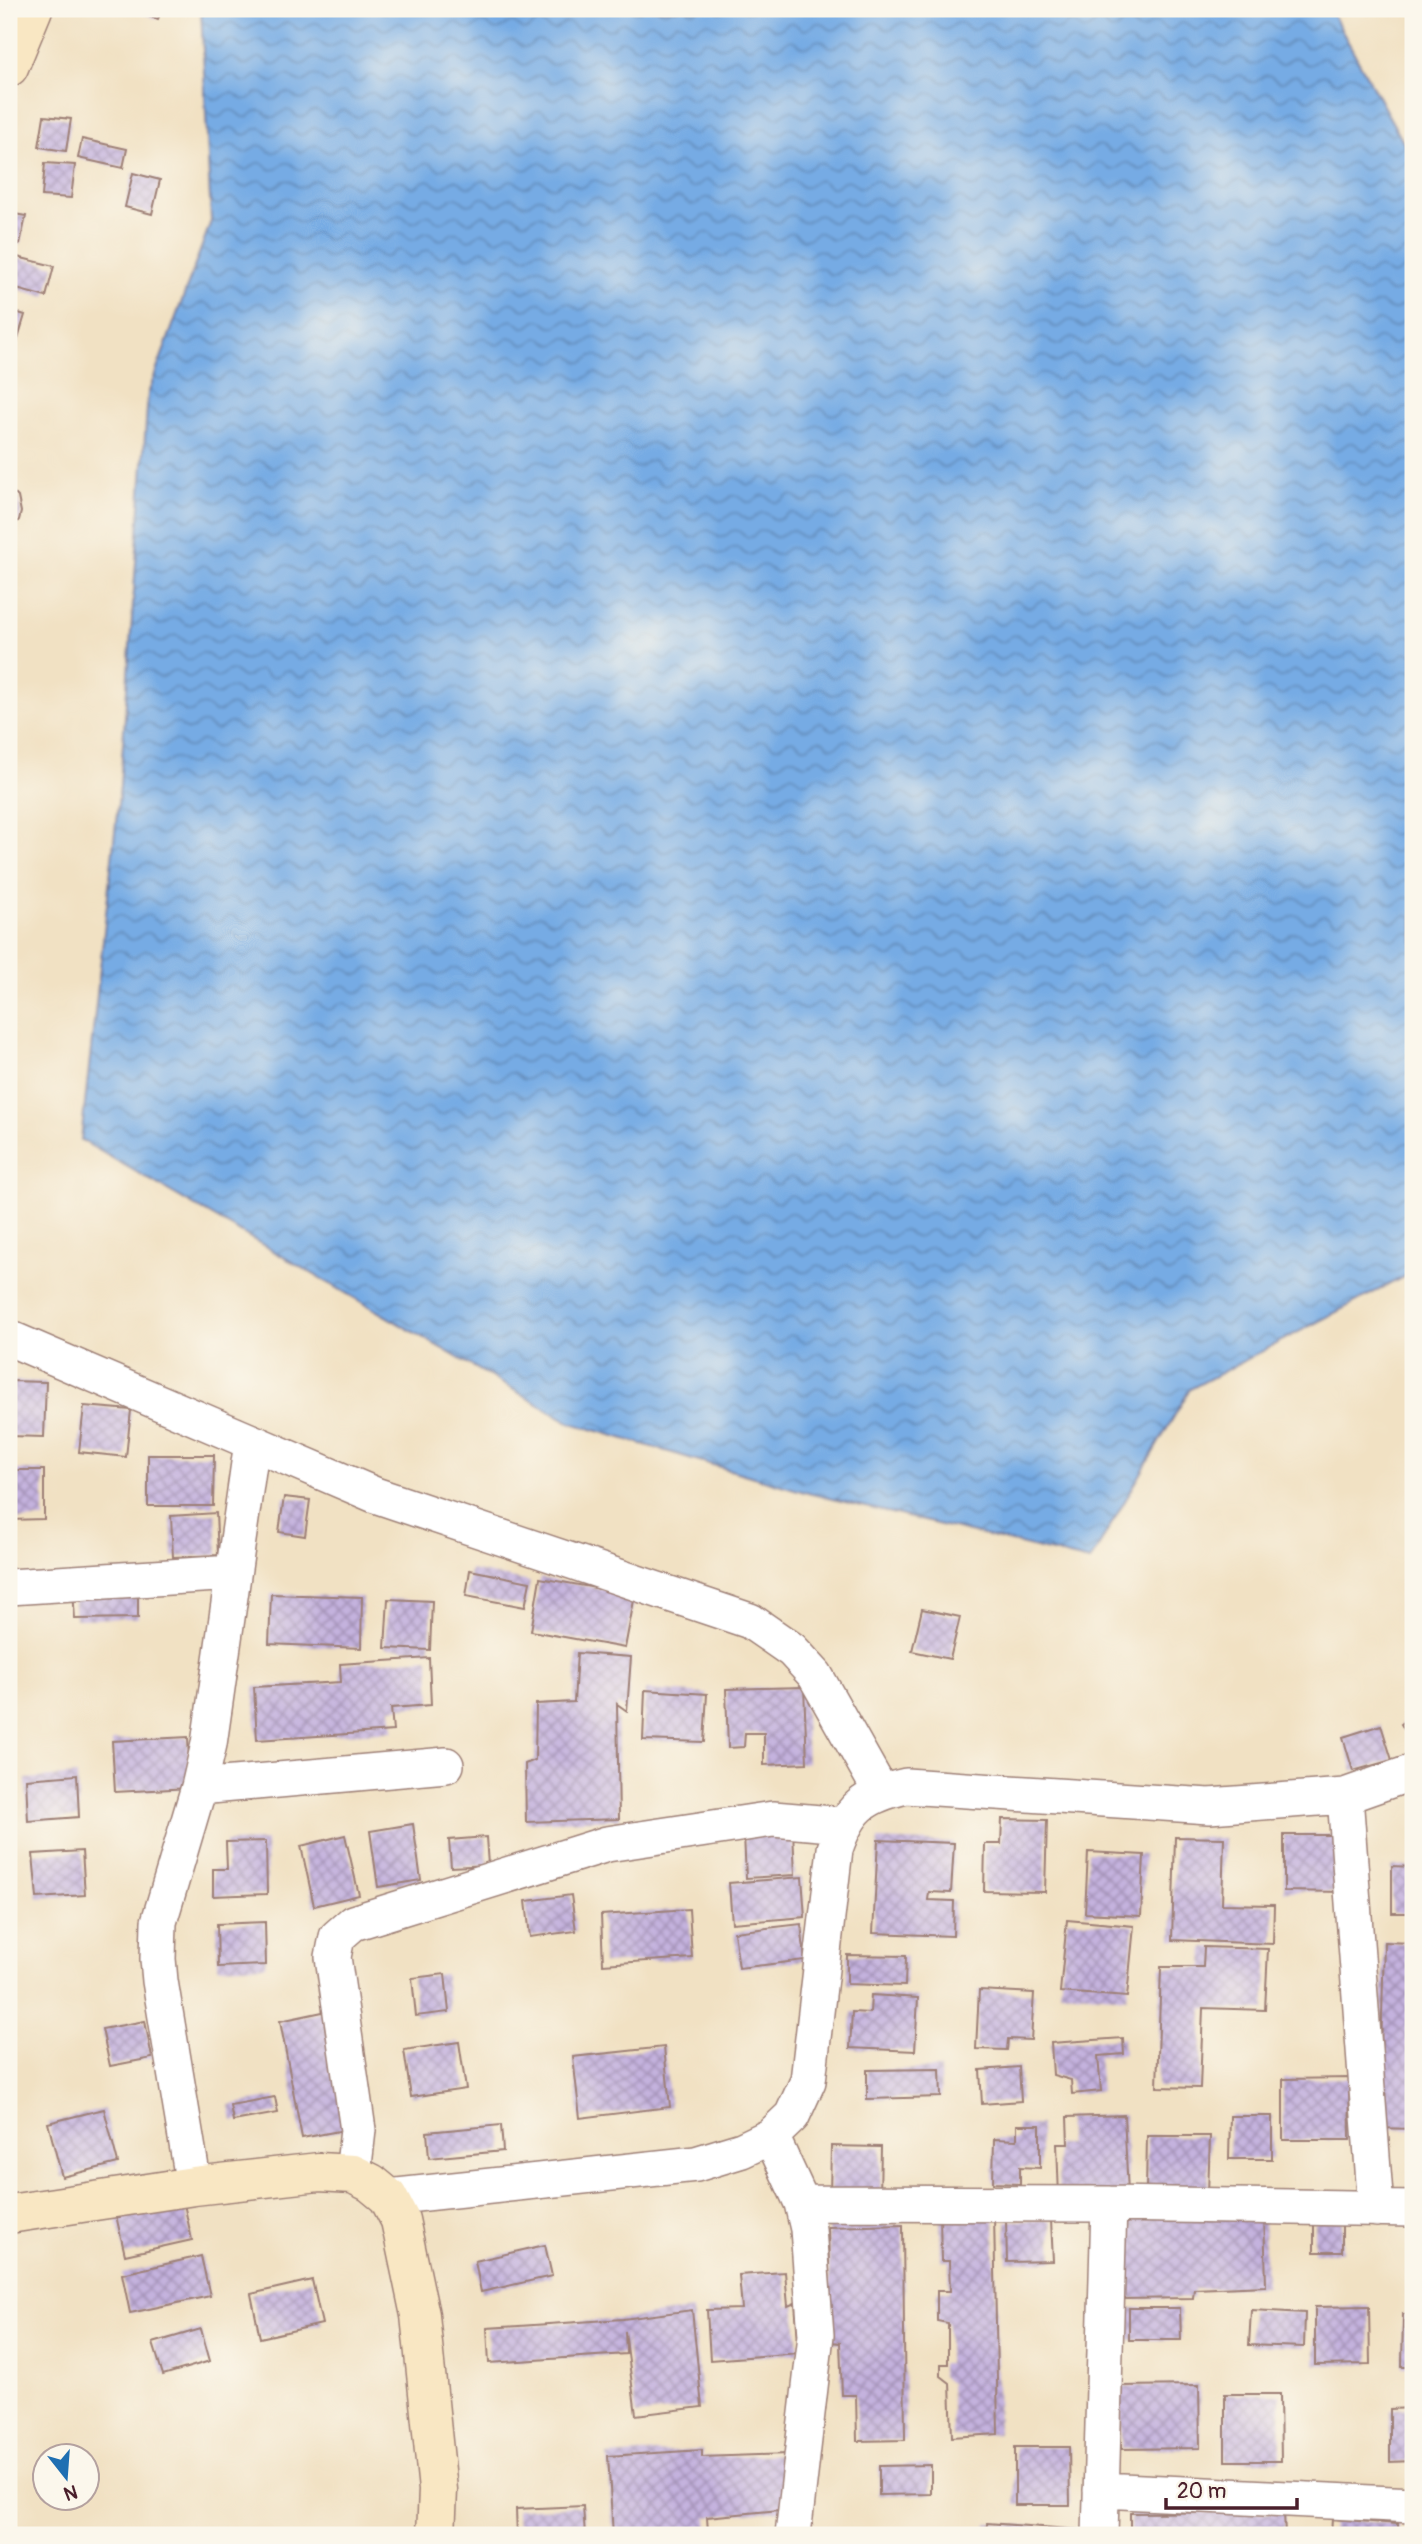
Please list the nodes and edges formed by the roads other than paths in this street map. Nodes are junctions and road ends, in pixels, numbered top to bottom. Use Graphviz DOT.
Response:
graph roads {
  1 [pos="33,9"];
  2 [pos="9,67"];
  3 [pos="9,1338"];
  4 [pos="252,1442"];
  5 [pos="233,1573"];
  6 [pos="9,1587"];
  7 [pos="446,1765"];
  8 [pos="1413,1772"];
  9 [pos="199,1787"];
  10 [pos="881,1792"];
  11 [pos="1345,1796"];
  12 [pos="844,1825"];
  13 [pos="771,2136"];
  14 [pos="353,2174"];
  15 [pos="194,2186"];
  16 [pos="388,2197"];
  17 [pos="802,2203"];
  18 [pos="1109,2204"];
  19 [pos="1376,2209"];
  20 [pos="1413,2209"];
  21 [pos="9,2214"];
  22 [pos="1101,2490"];
  23 [pos="1413,2505"];
  24 [pos="436,2535"];
  25 [pos="793,2535"];
  26 [pos="1100,2535"];
  1 -- 2 [label="main road"];
  3 -- 4 [label="street"];
  4 -- 5 [label="street"];
  4 -- 10 [label="street"];
  5 -- 6 [label="street"];
  5 -- 9 [label="street"];
  7 -- 9 [label="street"];
  8 -- 11 [label="street"];
  9 -- 15 [label="street"];
  10 -- 11 [label="street"];
  10 -- 12 [label="street"];
  11 -- 19 [label="street"];
  12 -- 13 [label="street"];
  12 -- 14 [label="street"];
  13 -- 16 [label="street"];
  13 -- 17 [label="street"];
  14 -- 15 [label="main road"];
  14 -- 16 [label="main road"];
  15 -- 21 [label="main road"];
  16 -- 24 [label="main road"];
  17 -- 18 [label="street"];
  17 -- 25 [label="street"];
  18 -- 19 [label="street"];
  18 -- 22 [label="street"];
  19 -- 20 [label="street"];
  22 -- 23 [label="street"];
  22 -- 26 [label="street"];
}
